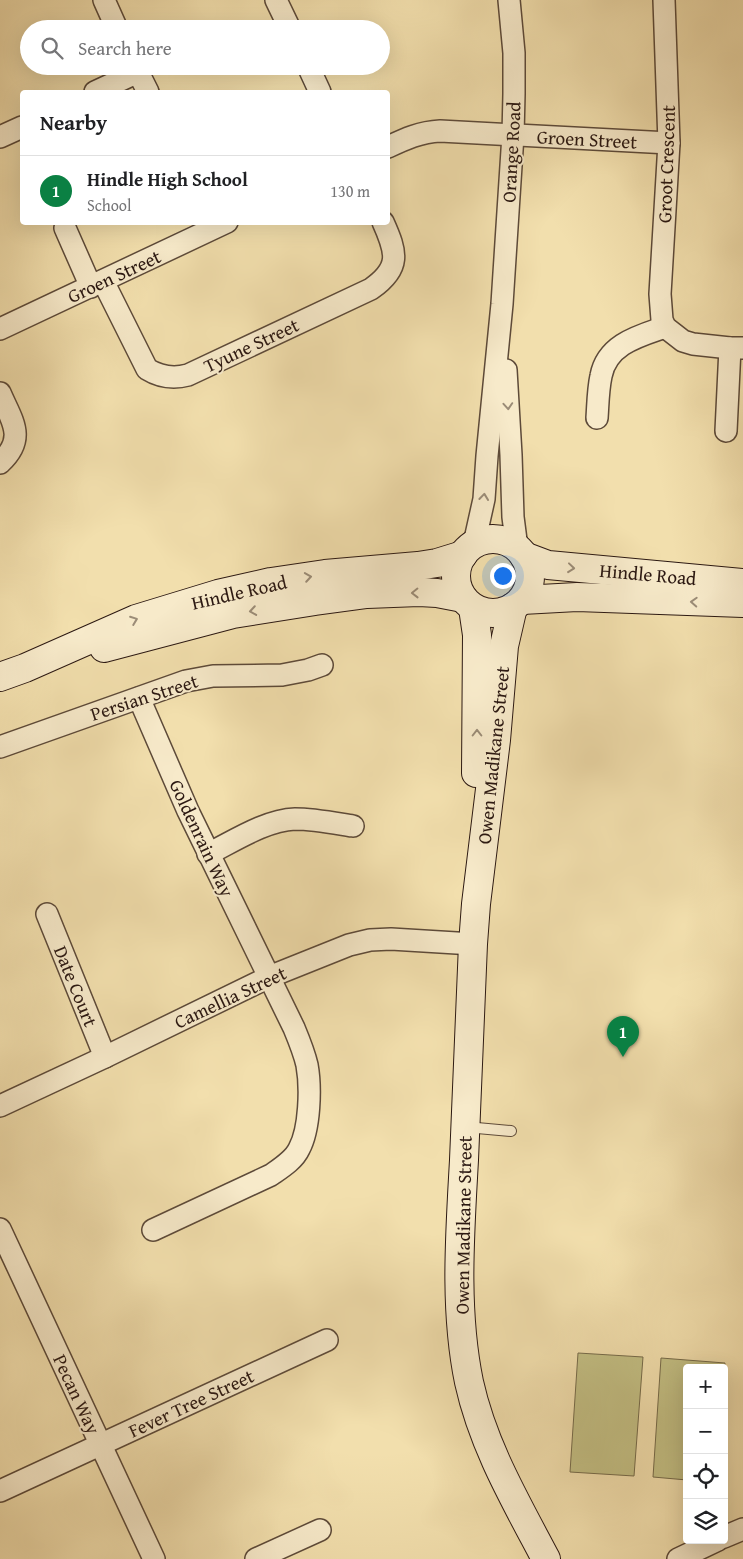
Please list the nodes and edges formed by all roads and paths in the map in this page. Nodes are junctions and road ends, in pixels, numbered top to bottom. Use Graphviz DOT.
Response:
graph roads {
  1 [pos="104,0"];
  2 [pos="276,0"];
  3 [pos="509,0"];
  4 [pos="664,0"];
  5 [pos="113,20"];
  6 [pos="286,20"];
  7 [pos="126,75"];
  8 [pos="140,75"];
  9 [pos="312,75"];
  10 [pos="99,90"];
  11 [pos="147,90"];
  12 [pos="319,90"];
  13 [pos="20,128"];
  14 [pos="513,135"];
  15 [pos="0,137"];
  16 [pos="669,143"];
  17 [pos="390,146"];
  18 [pos="217,225"];
  19 [pos="384,225"];
  20 [pos="64,228"];
  21 [pos="97,284"];
  22 [pos="502,304"];
  23 [pos="665,327"];
  24 [pos="0,329"];
  25 [pos="736,348"];
  26 [pos="0,393"];
  27 [pos="597,418"];
  28 [pos="726,431"];
  29 [pos="0,463"];
  30 [pos="468,549"];
  31 [pos="521,552"];
  32 [pos="743,583"];
  33 [pos="468,603"];
  34 [pos="518,603"];
  35 [pos="743,603"];
  36 [pos="322,664"];
  37 [pos="25,668"];
  38 [pos="0,677"];
  39 [pos="139,698"];
  40 [pos="0,747"];
  41 [pos="353,826"];
  42 [pos="208,854"];
  43 [pos="476,904"];
  44 [pos="47,914"];
  45 [pos="473,944"];
  46 [pos="268,977"];
  47 [pos="105,1057"];
  48 [pos="0,1106"];
  49 [pos="465,1127"];
  50 [pos="511,1131"];
  51 [pos="0,1229"];
  52 [pos="153,1230"];
  53 [pos="327,1340"];
  54 [pos="100,1445"];
  55 [pos="0,1491"];
  56 [pos="743,1529"];
  57 [pos="320,1530"];
  58 [pos="728,1535"];
  59 [pos="710,1544"];
  60 [pos="154,1559"];
  61 [pos="256,1559"];
  62 [pos="546,1559"];
  63 [pos="678,1559"];
  1 -- 5 [label="street"];
  2 -- 6 [label="street"];
  3 -- 14 [label="street, Orange Road"];
  4 -- 16 [label="street, Groot Crescent"];
  7 -- 10 [label="street"];
  8 -- 11 [label="street"];
  9 -- 12 [label="street"];
  13 -- 15 [label="street"];
  14 -- 16 [label="street, Groen Street"];
  14 -- 17 [label="street, Groen Street"];
  14 -- 22 [label="street, Orange Road"];
  16 -- 23 [label="street, Groot Crescent"];
  18 -- 21 [label="street, Groen Street"];
  19 -- 21 [label="street, Tyune Street"];
  20 -- 21 [label="street, Tyune Street"];
  21 -- 24 [label="street, Groen Street"];
  30 -- 22 [label="street, Orange Road, one-way"];
  22 -- 31 [label="street, Orange Road, one-way"];
  23 -- 25 [label="street"];
  23 -- 27 [label="street"];
  25 -- 28 [label="street"];
  26 -- 29 [label="street"];
  30 -- 31 [label="main road"];
  30 -- 33 [label="main road"];
  37 -- 30 [label="main road, Hindle Road, one-way"];
  31 -- 32 [label="main road, Hindle Road, one-way"];
  31 -- 34 [label="main road"];
  33 -- 34 [label="main road"];
  33 -- 37 [label="main road, Hindle Road, one-way"];
  43 -- 33 [label="main road, Owen Madikane Street, one-way"];
  35 -- 34 [label="main road, Hindle Road, one-way"];
  34 -- 43 [label="main road, Owen Madikane Street"];
  36 -- 39 [label="street, Persian Street"];
  37 -- 38 [label="main road, Hindle Road"];
  39 -- 40 [label="street, Persian Street"];
  39 -- 42 [label="street, Goldenrain Way"];
  41 -- 42 [label="street"];
  42 -- 46 [label="street, Goldenrain Way"];
  43 -- 45 [label="main road, Owen Madikane Street"];
  44 -- 47 [label="street, Date Court"];
  45 -- 46 [label="street, Camellia Street"];
  45 -- 49 [label="main road, Owen Madikane Street"];
  46 -- 47 [label="street, Camellia Street"];
  46 -- 52 [label="street, Goldenrain Way"];
  47 -- 48 [label="street, Camellia Street"];
  49 -- 50 [label="lane"];
  49 -- 62 [label="main road, Owen Madikane Street"];
  51 -- 54 [label="street, Pecan Way"];
  53 -- 54 [label="street, Fever Tree Street"];
  54 -- 55 [label="street, Fever Tree Street"];
  54 -- 60 [label="street, Pecan Way"];
  56 -- 58 [label="street"];
  57 -- 61 [label="street"];
  59 -- 63 [label="street"];
}
